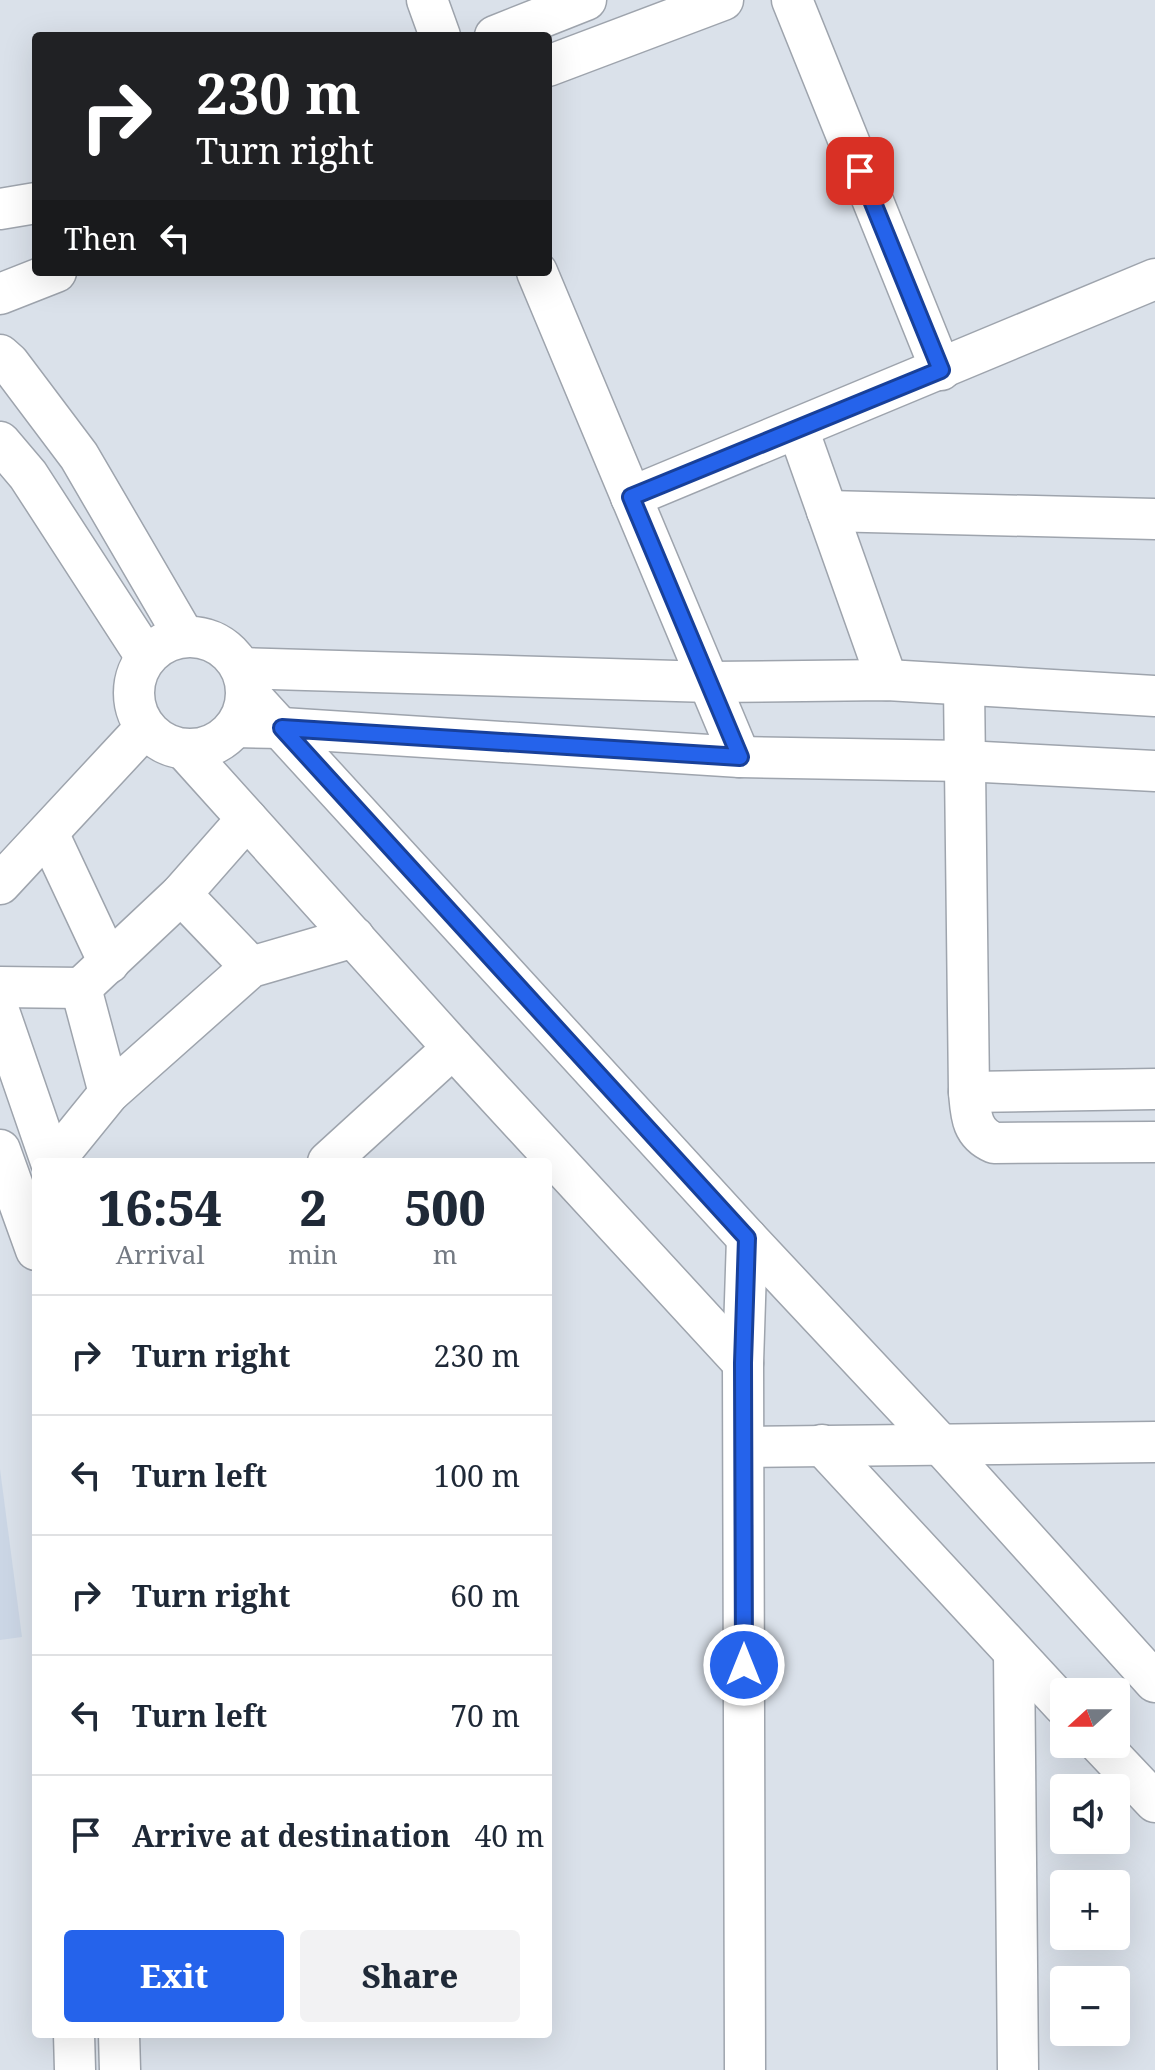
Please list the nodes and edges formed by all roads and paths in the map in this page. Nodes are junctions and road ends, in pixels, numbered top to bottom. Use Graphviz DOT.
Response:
graph roads {
  1 [pos="427,0"];
  2 [pos="586,0"];
  3 [pos="723,0"];
  4 [pos="792,0"];
  5 [pos="439,32"];
  6 [pos="505,32"];
  7 [pos="552,64"];
  8 [pos="32,204"];
  9 [pos="0,209"];
  10 [pos="46,276"];
  11 [pos="539,276"];
  12 [pos="1155,279"];
  13 [pos="0,294"];
  14 [pos="0,355"];
  15 [pos="941,370"];
  16 [pos="798,429"];
  17 [pos="0,442"];
  18 [pos="631,497"];
  19 [pos="827,511"];
  20 [pos="1155,519"];
  21 [pos="184,636"];
  22 [pos="146,657"];
  23 [pos="887,680"];
  24 [pos="710,682"];
  25 [pos="964,686"];
  26 [pos="242,696"];
  27 [pos="1155,696"];
  28 [pos="145,728"];
  29 [pos="282,728"];
  30 [pos="185,750"];
  31 [pos="740,757"];
  32 [pos="964,761"];
  33 [pos="1155,771"];
  34 [pos="247,819"];
  35 [pos="48,833"];
  36 [pos="0,884"];
  37 [pos="181,894"];
  38 [pos="354,937"];
  39 [pos="251,967"];
  40 [pos="95,976"];
  41 [pos="0,987"];
  42 [pos="0,1014"];
  43 [pos="453,1048"];
  44 [pos="1155,1089"];
  45 [pos="969,1092"];
  46 [pos="109,1093"];
  47 [pos="1155,1142"];
  48 [pos="0,1150"];
  49 [pos="51,1158"];
  50 [pos="55,1158"];
  51 [pos="332,1158"];
  52 [pos="747,1238"];
  53 [pos="32,1239"];
  54 [pos="743,1363"];
  55 [pos="1155,1442"];
  56 [pos="940,1444"];
  57 [pos="822,1445"];
  58 [pos="744,1447"];
  59 [pos="1014,1653"];
  60 [pos="1155,1682"];
  61 [pos="1050,1691"];
  62 [pos="1113,1758"];
  63 [pos="1155,1802"];
  64 [pos="74,2038"];
  65 [pos="119,2038"];
  66 [pos="75,2070"];
  67 [pos="120,2070"];
  68 [pos="745,2070"];
  69 [pos="1018,2070"];
  1 -- 5 [label="street"];
  2 -- 6 [label="street"];
  3 -- 7 [label="street"];
  4 -- 15 [label="street"];
  8 -- 9 [label="street"];
  10 -- 13 [label="street"];
  11 -- 18 [label="street"];
  12 -- 15 [label="street"];
  14 -- 21 [label="street"];
  15 -- 16 [label="street"];
  16 -- 18 [label="street"];
  16 -- 19 [label="street"];
  17 -- 22 [label="street"];
  18 -- 24 [label="street"];
  19 -- 20 [label="street"];
  19 -- 23 [label="street"];
  21 -- 22 [label="street"];
  21 -- 26 [label="street"];
  22 -- 28 [label="street"];
  23 -- 24 [label="street"];
  23 -- 25 [label="street"];
  24 -- 26 [label="street"];
  24 -- 31 [label="street"];
  25 -- 27 [label="street"];
  25 -- 32 [label="street"];
  26 -- 29 [label="street"];
  26 -- 30 [label="street"];
  28 -- 30 [label="street"];
  28 -- 35 [label="street"];
  29 -- 31 [label="street"];
  29 -- 52 [label="street"];
  30 -- 34 [label="street"];
  31 -- 32 [label="street"];
  32 -- 33 [label="street"];
  32 -- 45 [label="street"];
  34 -- 37 [label="street"];
  34 -- 38 [label="street"];
  35 -- 36 [label="street"];
  35 -- 40 [label="street"];
  37 -- 39 [label="street"];
  37 -- 40 [label="street"];
  38 -- 39 [label="street"];
  38 -- 43 [label="street"];
  39 -- 46 [label="street"];
  40 -- 41 [label="street"];
  40 -- 46 [label="street"];
  42 -- 49 [label="street"];
  43 -- 51 [label="street"];
  43 -- 54 [label="street"];
  44 -- 45 [label="street"];
  45 -- 47 [label="street"];
  46 -- 50 [label="street"];
  48 -- 53 [label="street"];
  52 -- 54 [label="street"];
  52 -- 56 [label="street"];
  54 -- 58 [label="street"];
  55 -- 56 [label="street"];
  56 -- 57 [label="street"];
  56 -- 60 [label="street"];
  57 -- 58 [label="street"];
  57 -- 59 [label="street"];
  58 -- 68 [label="street"];
  59 -- 61 [label="street"];
  59 -- 69 [label="street"];
  62 -- 63 [label="street"];
  64 -- 66 [label="street"];
  65 -- 67 [label="street"];
}
